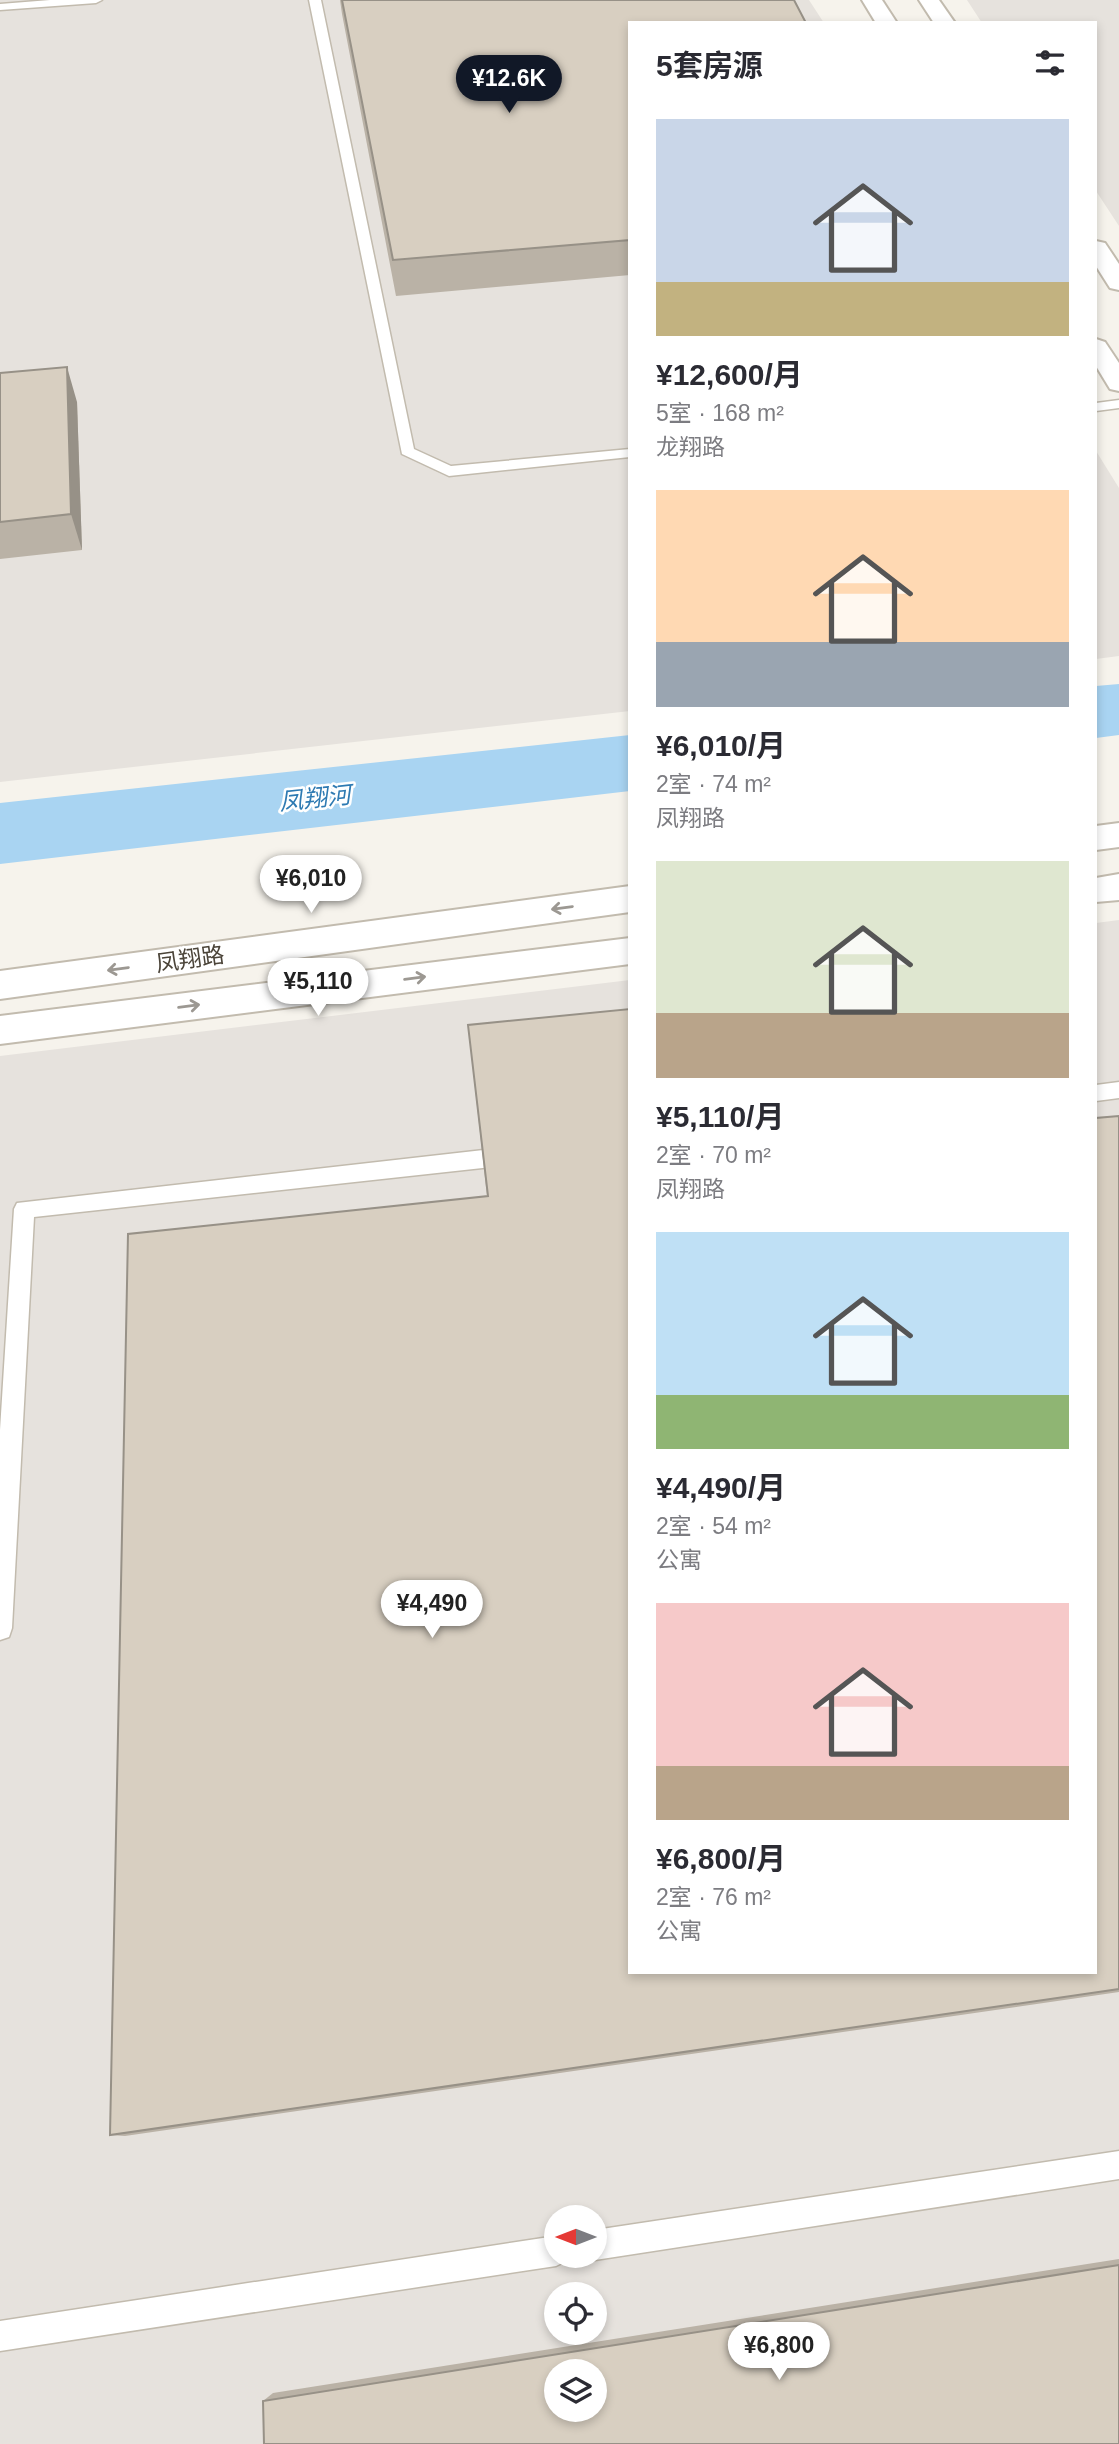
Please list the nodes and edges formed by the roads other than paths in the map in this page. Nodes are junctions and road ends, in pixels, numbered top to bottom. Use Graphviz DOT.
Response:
graph roads {
  1 [pos="96,0"];
  2 [pos="315,0"];
  3 [pos="872,0"];
  4 [pos="929,0"];
  5 [pos="0,7"];
  6 [pos="886,21"];
  7 [pos="944,21"];
  8 [pos="1097,250"];
  9 [pos="1119,283"];
  10 [pos="1097,349"];
  11 [pos="1119,383"];
  12 [pos="1119,404"];
  13 [pos="1097,407"];
  14 [pos="628,453"];
  15 [pos="1119,835"];
  16 [pos="1097,838"];
  17 [pos="1119,887"];
  18 [pos="1097,890"];
  19 [pos="628,899"];
  20 [pos="628,951"];
  21 [pos="0,985"];
  22 [pos="0,1030"];
  23 [pos="1119,1090"];
  24 [pos="1097,1093"];
  25 [pos="534,1154"];
  26 [pos="0,1628"];
  27 [pos="1119,2165"];
  28 [pos="607,2243"];
  29 [pos="544,2253"];
  30 [pos="0,2336"];
  1 -- 5 [label="lane"];
  2 -- 14 [label="lane"];
  3 -- 6 [label="street"];
  4 -- 7 [label="street"];
  8 -- 9 [label="street"];
  10 -- 11 [label="street"];
  12 -- 13 [label="lane"];
  15 -- 16 [label="street"];
  17 -- 18 [label="street"];
  19 -- 21 [label="street, 凤翔路, one-way"];
  22 -- 20 [label="street, 凤翔路, one-way"];
  23 -- 24 [label="lane"];
  25 -- 26 [label="lane"];
  27 -- 28 [label="lane"];
  29 -- 30 [label="lane"];
}
